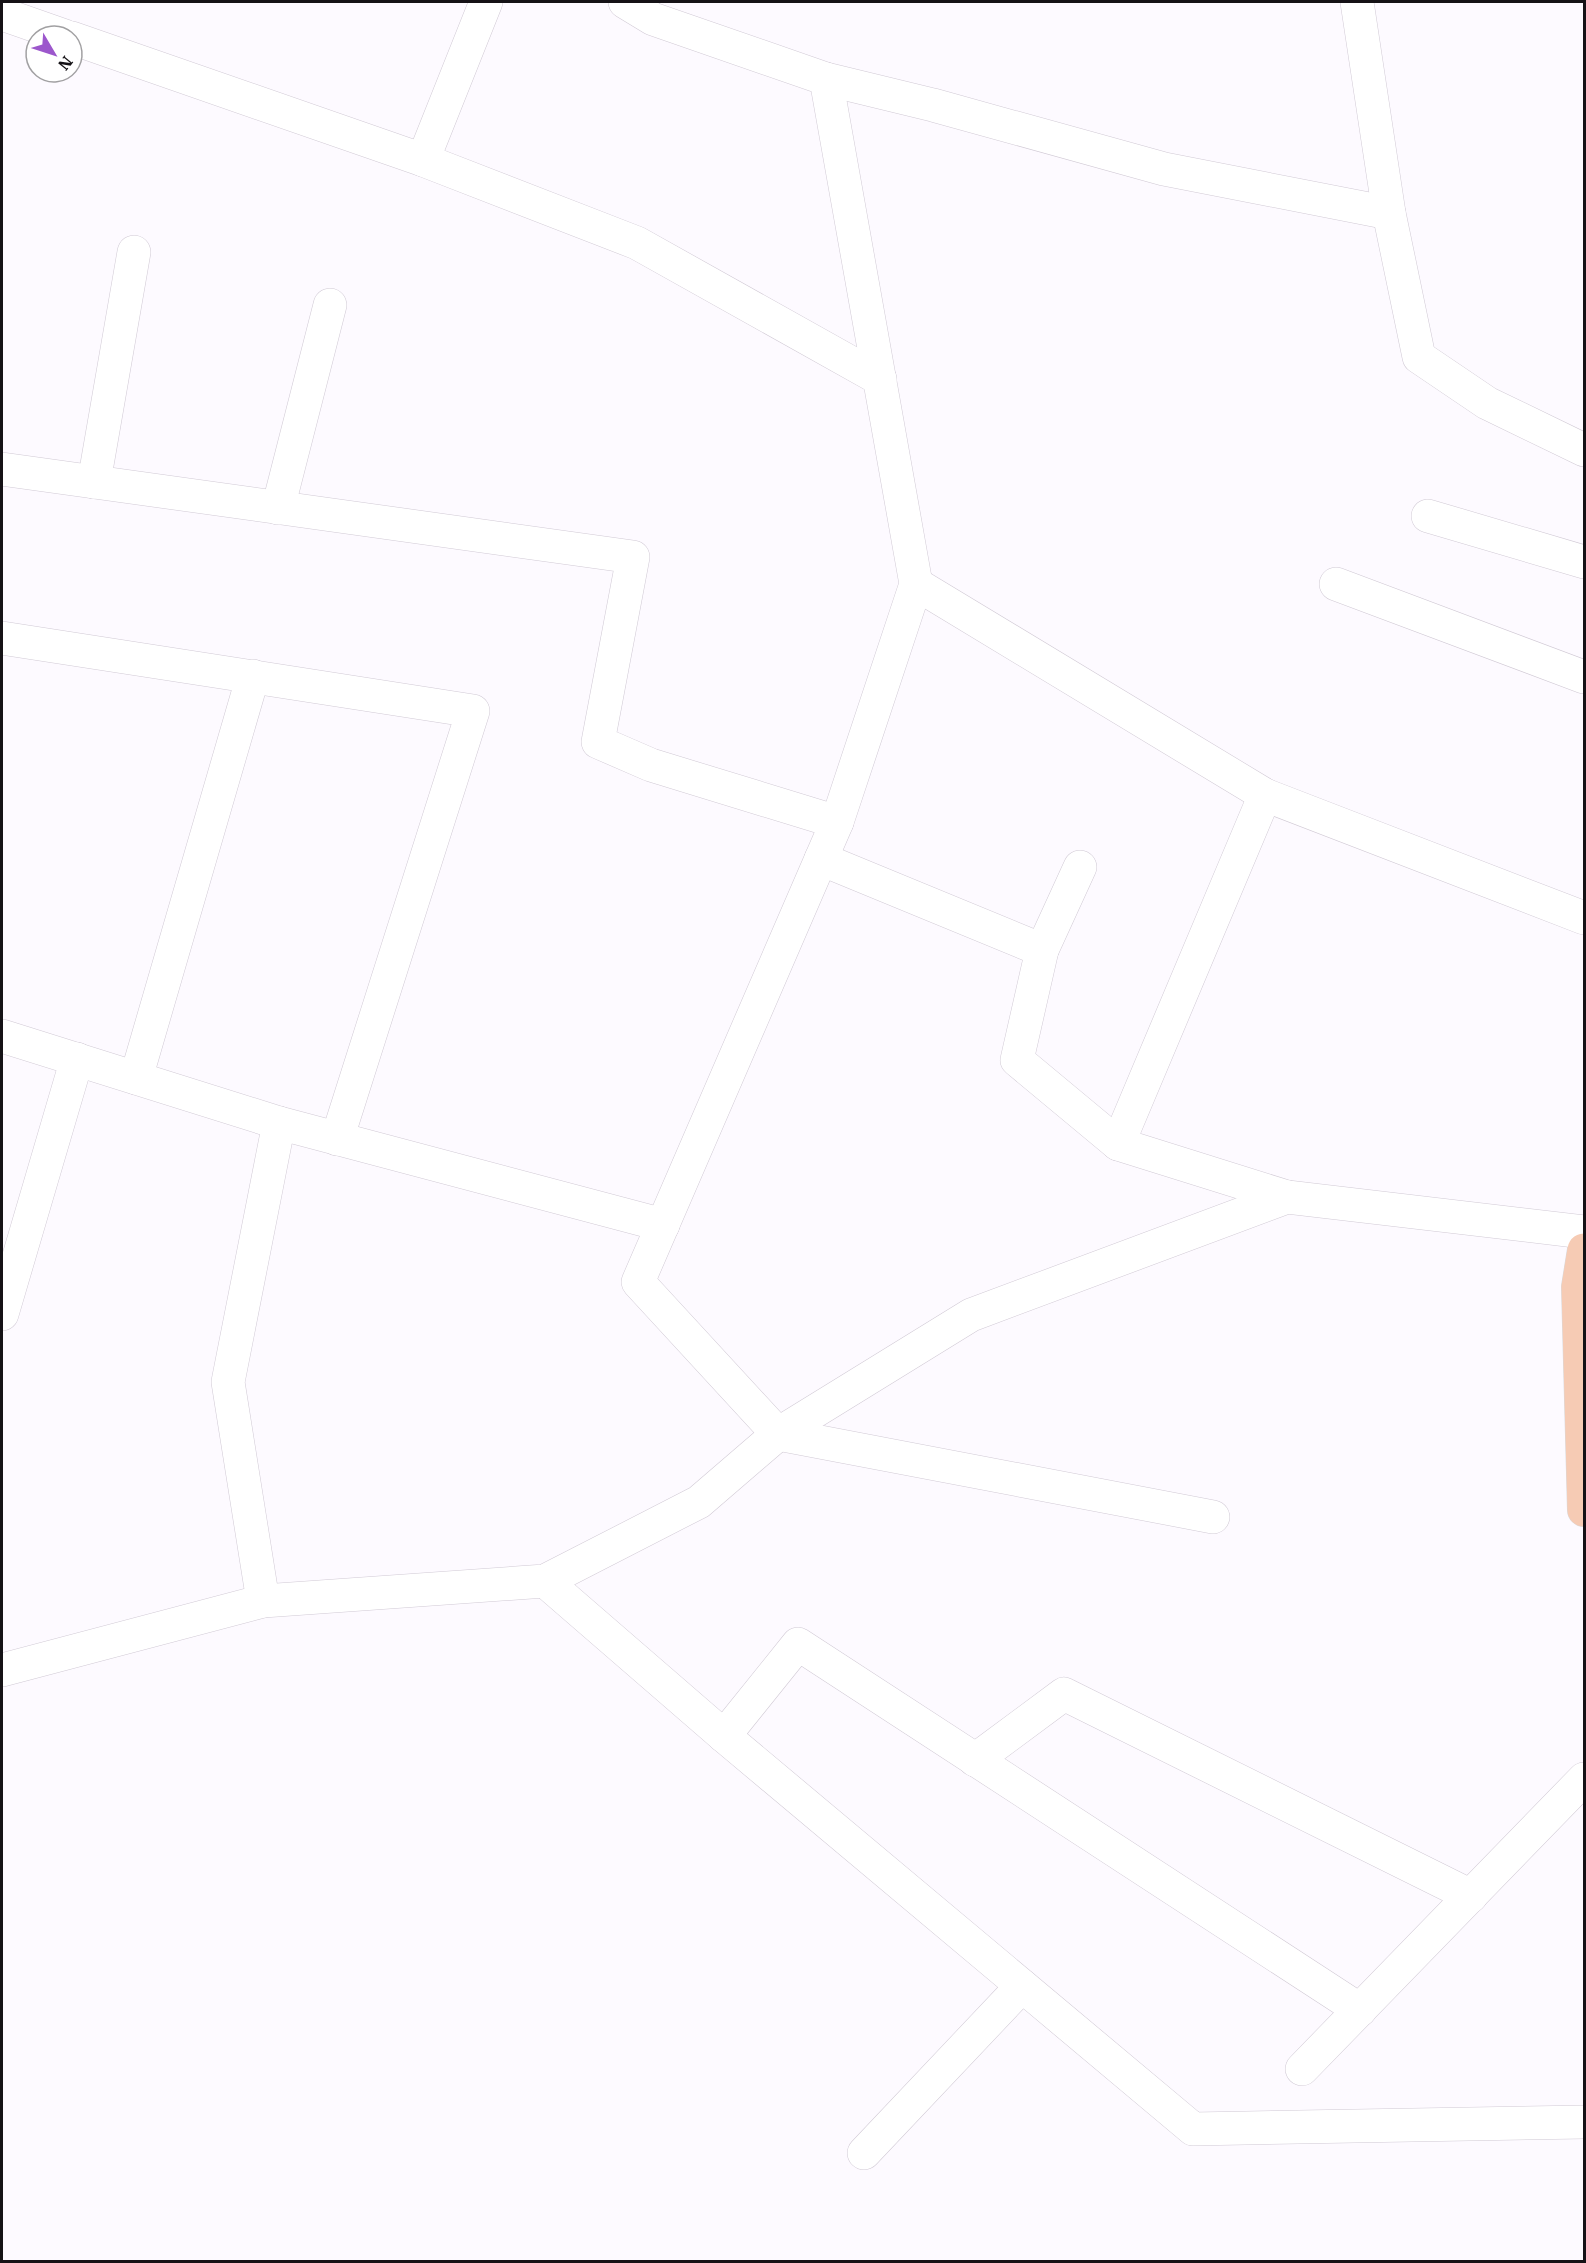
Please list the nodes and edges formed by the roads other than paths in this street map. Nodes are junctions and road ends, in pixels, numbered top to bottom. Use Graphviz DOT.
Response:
graph roads {
  1 [pos="486,2"];
  2 [pos="625,2"];
  3 [pos="1357,2"];
  4 [pos="2,14"];
  5 [pos="31,24"];
  6 [pos="84,42"];
  7 [pos="826,79"];
  8 [pos="423,160"];
  9 [pos="1389,213"];
  10 [pos="134,252"];
  11 [pos="330,305"];
  12 [pos="880,378"];
  13 [pos="1584,450"];
  14 [pos="2,469"];
  15 [pos="94,482"];
  16 [pos="278,508"];
  17 [pos="1428,516"];
  18 [pos="1584,562"];
  19 [pos="916,584"];
  20 [pos="1336,584"];
  21 [pos="4,648"];
  22 [pos="253,676"];
  23 [pos="1584,677"];
  24 [pos="1265,795"];
  25 [pos="837,822"];
  26 [pos="821,859"];
  27 [pos="1080,867"];
  28 [pos="1584,918"];
  29 [pos="1042,950"];
  30 [pos="2,1036"];
  31 [pos="77,1059"];
  32 [pos="136,1078"];
  33 [pos="279,1123"];
  34 [pos="337,1138"];
  35 [pos="1118,1144"];
  36 [pos="1287,1197"];
  37 [pos="663,1225"];
  38 [pos="1584,1232"];
  39 [pos="1584,1250"];
  40 [pos="2,1314"];
  41 [pos="1583,1413"];
  42 [pos="778,1434"];
  43 [pos="1584,1510"];
  44 [pos="1213,1517"];
  45 [pos="545,1581"];
  46 [pos="262,1601"];
  47 [pos="2,1670"];
  48 [pos="724,1736"];
  49 [pos="975,1760"];
  50 [pos="1584,1779"];
  51 [pos="1471,1896"];
  52 [pos="1022,1986"];
  53 [pos="1360,2010"];
  54 [pos="1302,2069"];
  55 [pos="1584,2122"];
  56 [pos="864,2153"];
  1 -- 8 [label="street"];
  2 -- 7 [label="street"];
  3 -- 9 [label="street"];
  4 -- 5 [label="street"];
  6 -- 8 [label="street"];
  7 -- 9 [label="street"];
  7 -- 12 [label="street"];
  8 -- 12 [label="street"];
  9 -- 13 [label="street"];
  10 -- 15 [label="street"];
  11 -- 16 [label="street"];
  12 -- 19 [label="street"];
  14 -- 15 [label="street"];
  15 -- 16 [label="street"];
  16 -- 25 [label="street"];
  17 -- 18 [label="street"];
  19 -- 24 [label="street"];
  19 -- 25 [label="street"];
  20 -- 23 [label="street"];
  21 -- 22 [label="street"];
  22 -- 32 [label="street"];
  22 -- 34 [label="street"];
  24 -- 28 [label="street"];
  24 -- 35 [label="street"];
  25 -- 26 [label="street"];
  26 -- 29 [label="street"];
  26 -- 37 [label="street"];
  27 -- 29 [label="street"];
  29 -- 35 [label="street"];
  30 -- 31 [label="street"];
  31 -- 32 [label="street"];
  31 -- 40 [label="street"];
  32 -- 33 [label="street"];
  33 -- 34 [label="street"];
  33 -- 46 [label="street"];
  34 -- 37 [label="street"];
  35 -- 36 [label="street"];
  36 -- 38 [label="street"];
  36 -- 42 [label="street"];
  37 -- 42 [label="street"];
  39 -- 41 [label="main road"];
  41 -- 43 [label="main road"];
  42 -- 44 [label="street"];
  42 -- 45 [label="street"];
  45 -- 46 [label="street"];
  45 -- 48 [label="street"];
  46 -- 47 [label="street"];
  48 -- 49 [label="street"];
  48 -- 52 [label="street"];
  49 -- 51 [label="street"];
  49 -- 53 [label="street"];
  50 -- 51 [label="street"];
  51 -- 53 [label="street"];
  52 -- 55 [label="street"];
  52 -- 56 [label="street"];
  53 -- 54 [label="street"];
}
